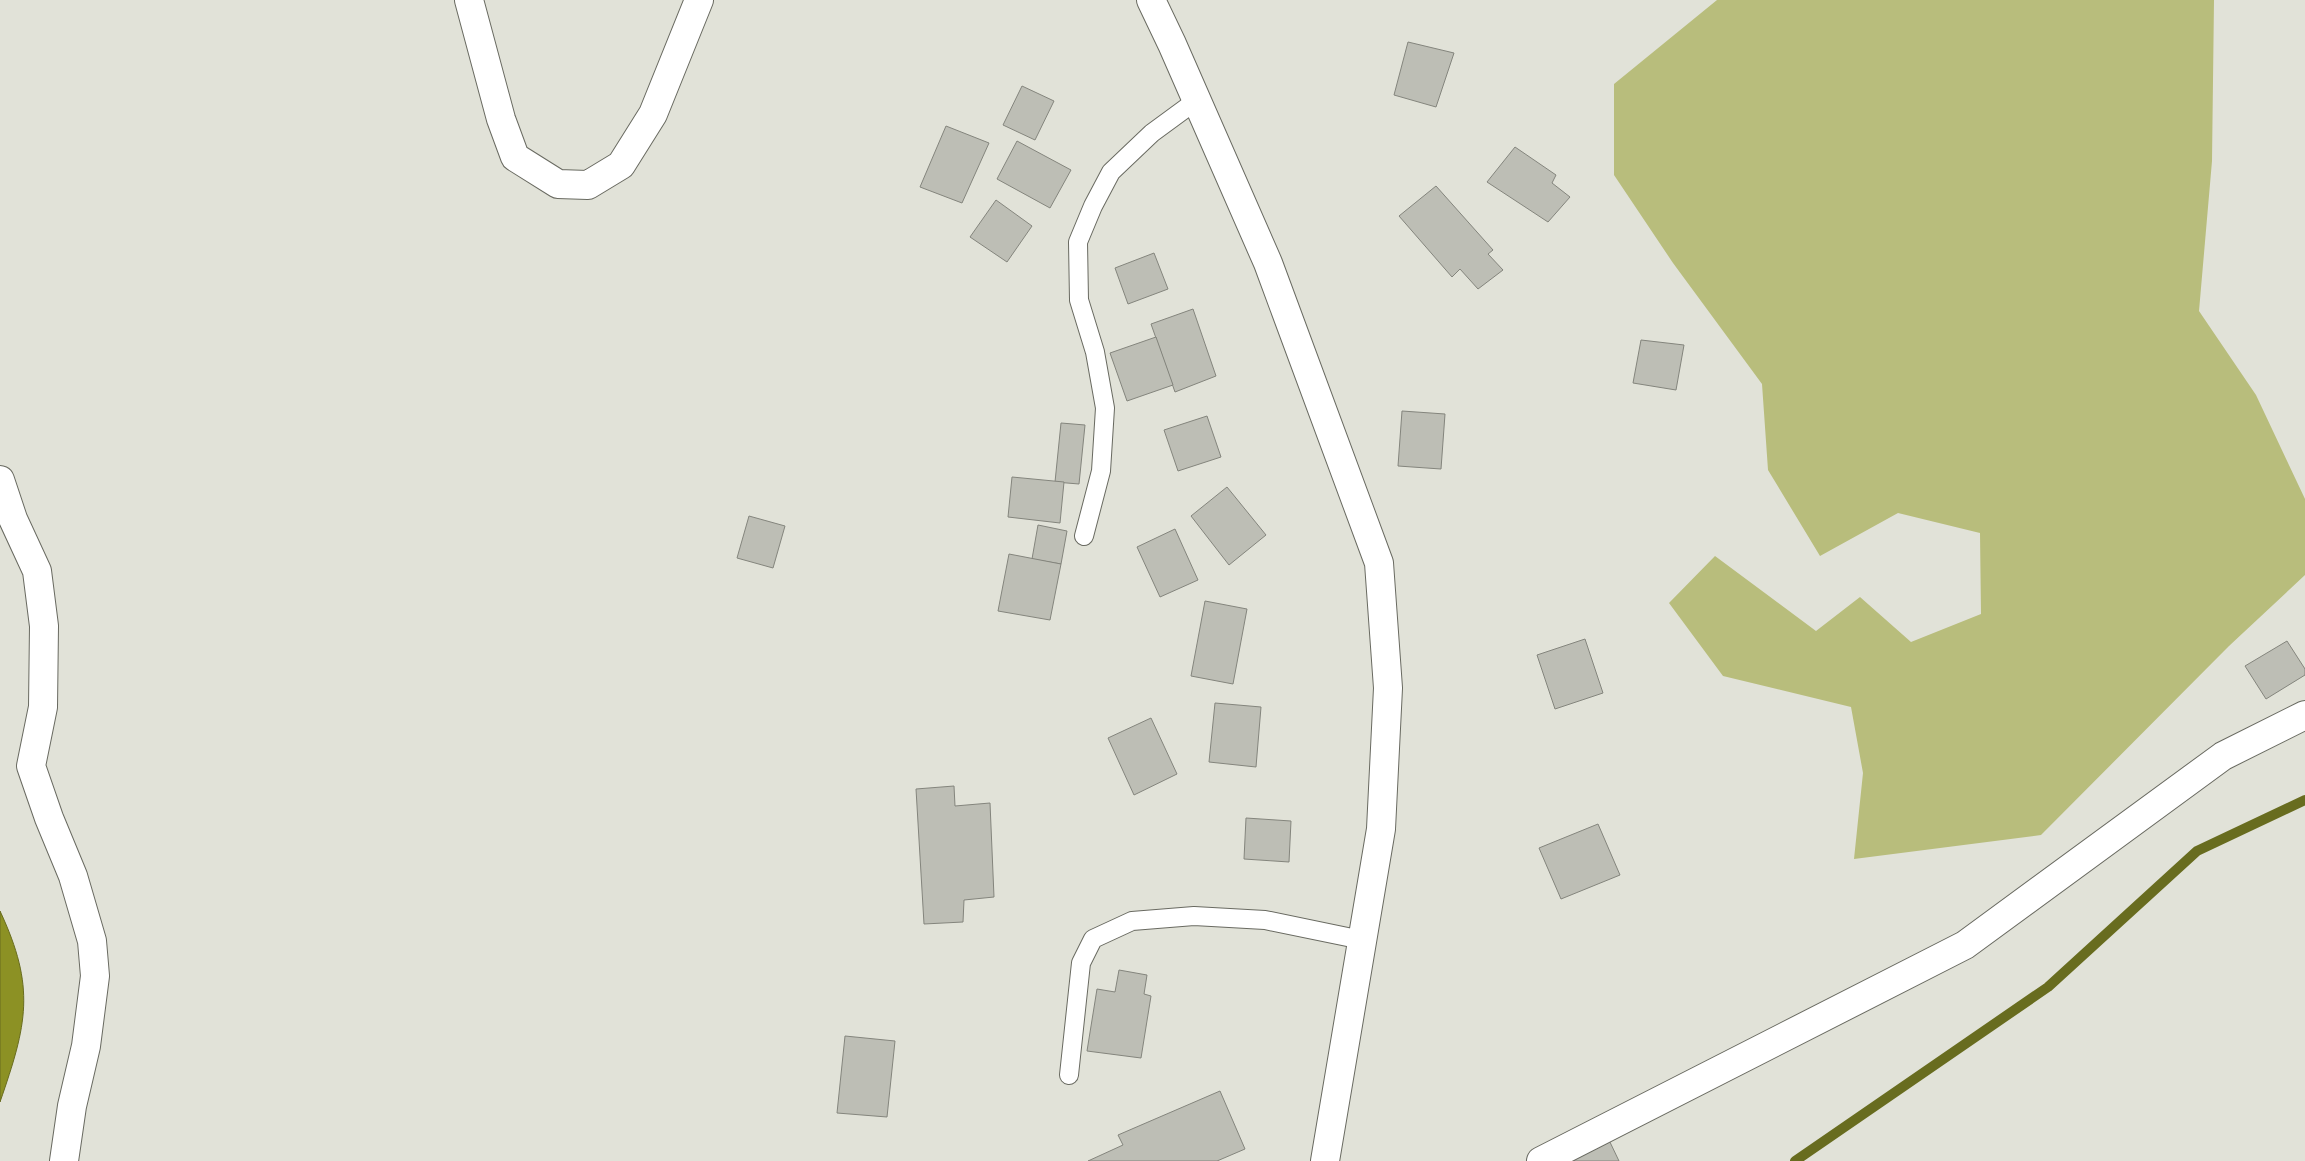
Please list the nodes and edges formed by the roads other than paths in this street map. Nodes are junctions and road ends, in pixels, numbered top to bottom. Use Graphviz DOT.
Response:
graph roads {
  1 [pos="469,0"];
  2 [pos="699,0"];
  3 [pos="1151,0"];
  4 [pos="1197,100"];
  5 [pos="0,480"];
  6 [pos="1084,536"];
  7 [pos="2305,715"];
  8 [pos="1362,940"];
  9 [pos="1069,1075"];
  10 [pos="64,1161"];
  11 [pos="1325,1161"];
  12 [pos="1541,1161"];
  1 -- 2 [label="street"];
  3 -- 4 [label="street"];
  4 -- 6 [label="lane"];
  4 -- 8 [label="street"];
  5 -- 10 [label="street"];
  7 -- 12 [label="street"];
  8 -- 9 [label="lane"];
  8 -- 11 [label="street"];
}
